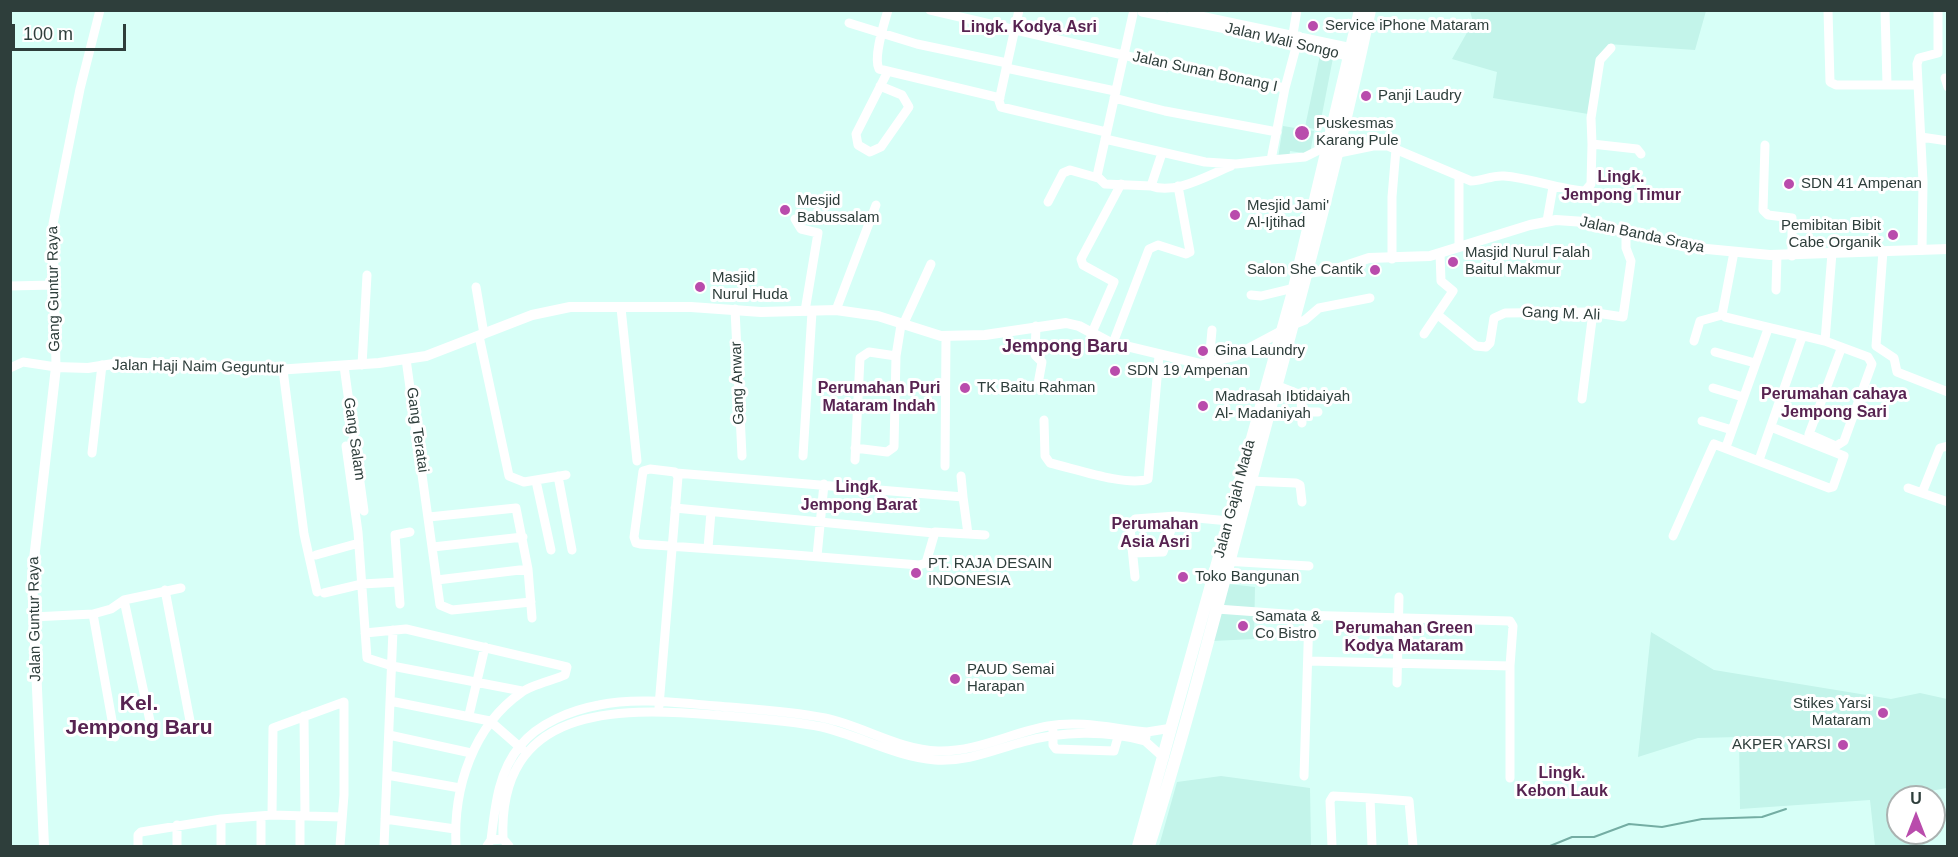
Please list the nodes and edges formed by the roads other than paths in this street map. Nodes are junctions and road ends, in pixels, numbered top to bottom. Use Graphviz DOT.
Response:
graph roads {
  1 [pos="100,10"];
  2 [pos="888,10"];
  3 [pos="930,10"];
  4 [pos="1019,10"];
  5 [pos="1172,10"];
  6 [pos="1297,10"];
  7 [pos="1360,10"];
  8 [pos="1370,10"];
  9 [pos="1828,10"];
  10 [pos="1885,10"];
  11 [pos="1938,10"];
  12 [pos="1137,12"];
  13 [pos="849,23"];
  14 [pos="1015,29"];
  15 [pos="881,33"];
  16 [pos="1297,38"];
  17 [pos="1611,48"];
  18 [pos="1351,52"];
  19 [pos="1124,55"];
  20 [pos="1007,65"];
  21 [pos="887,73"];
  22 [pos="1887,85"];
  23 [pos="880,86"];
  24 [pos="1918,86"];
  25 [pos="1285,88"];
  26 [pos="1115,95"];
  27 [pos="1000,98"];
  28 [pos="1345,101"];
  29 [pos="1277,132"];
  30 [pos="1106,136"];
  31 [pos="1921,137"];
  32 [pos="1947,141"];
  33 [pos="1592,144"];
  34 [pos="1766,145"];
  35 [pos="1334,149"];
  36 [pos="1396,149"];
  37 [pos="1162,153"];
  38 [pos="1641,154"];
  39 [pos="1273,155"];
  40 [pos="1236,164"];
  41 [pos="1098,175"];
  42 [pos="1459,177"];
  43 [pos="1121,184"];
  44 [pos="1151,186"];
  45 [pos="1178,186"];
  46 [pos="1553,187"];
  47 [pos="1048,202"];
  48 [pos="876,205"];
  49 [pos="795,219"];
  50 [pos="1547,221"];
  51 [pos="1317,223"];
  52 [pos="1626,231"];
  53 [pos="1459,245"];
  54 [pos="1947,249"];
  55 [pos="1922,250"];
  56 [pos="1883,251"];
  57 [pos="1734,252"];
  58 [pos="1832,253"];
  59 [pos="1440,254"];
  60 [pos="1777,255"];
  61 [pos="1792,256"];
  62 [pos="1392,259"];
  63 [pos="931,264"];
  64 [pos="1308,273"];
  65 [pos="367,275"];
  66 [pos="53,285"];
  67 [pos="10,286"];
  68 [pos="476,287"];
  69 [pos="1294,288"];
  70 [pos="1776,290"];
  71 [pos="1251,295"];
  72 [pos="1370,298"];
  73 [pos="621,308"];
  74 [pos="735,309"];
  75 [pos="836,310"];
  76 [pos="809,312"];
  77 [pos="1593,312"];
  78 [pos="1723,314"];
  79 [pos="1441,318"];
  80 [pos="1295,324"];
  81 [pos="902,325"];
  82 [pos="1036,326"];
  83 [pos="1768,329"];
  84 [pos="1212,330"];
  85 [pos="1282,331"];
  86 [pos="482,332"];
  87 [pos="1424,334"];
  88 [pos="1091,335"];
  89 [pos="946,336"];
  90 [pos="1802,337"];
  91 [pos="1694,341"];
  92 [pos="1825,341"];
  93 [pos="1113,343"];
  94 [pos="1841,349"];
  95 [pos="1715,352"];
  96 [pos="896,356"];
  97 [pos="1159,356"];
  98 [pos="406,359"];
  99 [pos="362,361"];
  100 [pos="55,362"];
  101 [pos="1209,363"];
  102 [pos="1755,363"];
  103 [pos="102,365"];
  104 [pos="344,366"];
  105 [pos="10,368"];
  106 [pos="284,370"];
  107 [pos="1277,377"];
  108 [pos="1038,384"];
  109 [pos="1713,388"];
  110 [pos="1947,392"];
  111 [pos="1743,397"];
  112 [pos="1582,399"];
  113 [pos="1302,412"];
  114 [pos="1318,412"];
  115 [pos="1044,420"];
  116 [pos="1702,421"];
  117 [pos="1302,423"];
  118 [pos="1771,427"];
  119 [pos="1732,430"];
  120 [pos="346,446"];
  121 [pos="1947,446"];
  122 [pos="1726,447"];
  123 [pos="855,448"];
  124 [pos="92,453"];
  125 [pos="742,456"];
  126 [pos="803,456"];
  127 [pos="855,460"];
  128 [pos="1759,460"];
  129 [pos="638,461"];
  130 [pos="945,466"];
  131 [pos="676,473"];
  132 [pos="961,476"];
  133 [pos="536,481"];
  134 [pos="1251,481"];
  135 [pos="824,484"];
  136 [pos="1908,488"];
  137 [pos="1922,493"];
  138 [pos="963,497"];
  139 [pos="1302,502"];
  140 [pos="1947,502"];
  141 [pos="675,508"];
  142 [pos="364,511"];
  143 [pos="711,512"];
  144 [pos="1176,516"];
  145 [pos="429,517"];
  146 [pos="820,521"];
  147 [pos="1229,521"];
  148 [pos="410,532"];
  149 [pos="934,533"];
  150 [pos="968,534"];
  151 [pos="985,535"];
  152 [pos="1673,536"];
  153 [pos="523,537"];
  154 [pos="359,543"];
  155 [pos="671,546"];
  156 [pos="433,547"];
  157 [pos="708,548"];
  158 [pos="551,550"];
  159 [pos="572,550"];
  160 [pos="1133,553"];
  161 [pos="316,555"];
  162 [pos="817,556"];
  163 [pos="1218,560"];
  164 [pos="1231,561"];
  165 [pos="1310,566"];
  166 [pos="528,569"];
  167 [pos="1135,577"];
  168 [pos="437,580"];
  169 [pos="398,582"];
  170 [pos="362,584"];
  171 [pos="181,588"];
  172 [pos="165,590"];
  173 [pos="1400,597"];
  174 [pos="124,600"];
  175 [pos="531,602"];
  176 [pos="400,604"];
  177 [pos="1217,609"];
  178 [pos="93,614"];
  179 [pos="1309,616"];
  180 [pos="33,617"];
  181 [pos="532,618"];
  182 [pos="1399,618"];
  183 [pos="393,630"];
  184 [pos="365,633"];
  185 [pos="485,647"];
  186 [pos="1309,661"];
  187 [pos="1397,662"];
  188 [pos="392,666"];
  189 [pos="1510,666"];
  190 [pos="477,681"];
  191 [pos="1397,683"];
  192 [pos="522,691"];
  193 [pos="390,700"];
  194 [pos="659,707"];
  195 [pos="469,715"];
  196 [pos="304,716"];
  197 [pos="490,721"];
  198 [pos="192,726"];
  199 [pos="1052,730"];
  200 [pos="153,735"];
  201 [pos="388,735"];
  202 [pos="1097,735"];
  203 [pos="114,737"];
  204 [pos="1118,737"];
  205 [pos="1146,737"];
  206 [pos="1173,738"];
  207 [pos="523,749"];
  208 [pos="1096,751"];
  209 [pos="471,753"];
  210 [pos="1164,758"];
  211 [pos="387,775"];
  212 [pos="1304,776"];
  213 [pos="1510,778"];
  214 [pos="460,788"];
  215 [pos="1370,798"];
  216 [pos="272,815"];
  217 [pos="302,815"];
  218 [pos="261,816"];
  219 [pos="342,817"];
  220 [pos="221,819"];
  221 [pos="385,819"];
  222 [pos="177,825"];
  223 [pos="455,829"];
  224 [pos="489,843"];
  225 [pos="506,843"];
  226 [pos="44,846"];
  227 [pos="138,846"];
  228 [pos="177,846"];
  229 [pos="221,846"];
  230 [pos="261,846"];
  231 [pos="300,846"];
  232 [pos="340,846"];
  233 [pos="384,846"];
  234 [pos="456,846"];
  235 [pos="1138,846"];
  236 [pos="1149,846"];
  237 [pos="1332,846"];
  238 [pos="1372,846"];
  239 [pos="1413,846"];
  1 -- 66 [label="street, Gang Guntur Raya"];
  2 -- 15 [label="street"];
  3 -- 14 [label="street, Jalan Sunan Bonang I"];
  4 -- 14 [label="street"];
  5 -- 16 [label="street, Jalan Wali Songo"];
  6 -- 16 [label="street"];
  7 -- 18 [label="main road, Jalan Gajah Mada"];
  8 -- 28 [label="main road, Jalan Gajah Mada"];
  9 -- 22 [label="street"];
  10 -- 22 [label="street"];
  11 -- 24 [label="street"];
  12 -- 16 [label="street, Jalan Wali Songo"];
  12 -- 19 [label="street"];
  13 -- 15 [label="street"];
  14 -- 19 [label="street, Jalan Sunan Bonang I"];
  14 -- 20 [label="street"];
  15 -- 20 [label="street"];
  15 -- 21 [label="street"];
  16 -- 18 [label="street, Jalan Wali Songo"];
  16 -- 25 [label="street"];
  17 -- 33 [label="street"];
  18 -- 28 [label="main road, Jalan Gajah Mada"];
  19 -- 25 [label="street, Jalan Sunan Bonang I"];
  19 -- 26 [label="street"];
  20 -- 26 [label="street"];
  20 -- 27 [label="street"];
  21 -- 23 [label="street"];
  21 -- 27 [label="street"];
  22 -- 24 [label="street"];
  23 -- 23 [label="street"];
  24 -- 31 [label="street"];
  25 -- 29 [label="street"];
  26 -- 29 [label="street"];
  26 -- 30 [label="street"];
  27 -- 30 [label="street"];
  28 -- 35 [label="main road, Jalan Gajah Mada"];
  29 -- 39 [label="street"];
  30 -- 37 [label="street"];
  30 -- 41 [label="street"];
  31 -- 32 [label="street"];
  31 -- 55 [label="street"];
  33 -- 38 [label="street"];
  33 -- 46 [label="street"];
  34 -- 61 [label="street"];
  35 -- 36 [label="street"];
  35 -- 39 [label="street"];
  35 -- 51 [label="main road, Jalan Gajah Mada"];
  36 -- 42 [label="street"];
  36 -- 62 [label="street"];
  37 -- 40 [label="street"];
  37 -- 44 [label="street"];
  39 -- 40 [label="street"];
  40 -- 45 [label="street"];
  41 -- 43 [label="street"];
  41 -- 47 [label="street"];
  42 -- 46 [label="street"];
  42 -- 53 [label="street"];
  43 -- 44 [label="street"];
  43 -- 88 [label="street"];
  44 -- 45 [label="street"];
  45 -- 93 [label="street"];
  46 -- 50 [label="street"];
  48 -- 75 [label="street"];
  49 -- 76 [label="street"];
  50 -- 52 [label="street, Jalan Banda Sraya"];
  50 -- 53 [label="street, Jalan Banda Sraya"];
  51 -- 64 [label="main road, Jalan Gajah Mada"];
  51 -- 69 [label="main road, Jalan Gajah Mada"];
  52 -- 57 [label="street, Jalan Banda Sraya"];
  52 -- 77 [label="street, Gang M. Ali"];
  53 -- 59 [label="street, Jalan Banda Sraya"];
  54 -- 55 [label="street, Jalan Banda Sraya"];
  55 -- 56 [label="street, Jalan Banda Sraya"];
  56 -- 58 [label="street, Jalan Banda Sraya"];
  56 -- 110 [label="street"];
  57 -- 60 [label="street, Jalan Banda Sraya"];
  57 -- 78 [label="street"];
  58 -- 61 [label="street, Jalan Banda Sraya"];
  58 -- 92 [label="street"];
  59 -- 62 [label="street, Jalan Banda Sraya"];
  59 -- 79 [label="street"];
  60 -- 61 [label="street, Jalan Banda Sraya"];
  60 -- 70 [label="street"];
  62 -- 64 [label="street, Jalan Banda Sraya"];
  63 -- 81 [label="street"];
  64 -- 80 [label="main road, Jalan Gajah Mada"];
  65 -- 99 [label="street"];
  66 -- 67 [label="street"];
  66 -- 100 [label="street, Gang Guntur Raya"];
  68 -- 86 [label="street"];
  69 -- 71 [label="street"];
  69 -- 85 [label="main road, Jalan Gajah Mada"];
  72 -- 80 [label="street"];
  73 -- 74 [label="street, Jalan Haji Naim Geguntur"];
  73 -- 86 [label="street, Jalan Haji Naim Geguntur"];
  73 -- 129 [label="street"];
  74 -- 76 [label="street, Jalan Haji Naim Geguntur"];
  74 -- 125 [label="street, Gang Anwar"];
  75 -- 76 [label="street, Jalan Haji Naim Geguntur"];
  75 -- 81 [label="street, Jalan Haji Naim Geguntur"];
  76 -- 126 [label="street"];
  77 -- 79 [label="street, Gang M. Ali"];
  77 -- 112 [label="street"];
  78 -- 83 [label="street"];
  78 -- 91 [label="street"];
  79 -- 87 [label="street"];
  80 -- 107 [label="main road, Jalan Gajah Mada"];
  81 -- 89 [label="street, Jalan Haji Naim Geguntur"];
  81 -- 96 [label="street"];
  82 -- 88 [label="street, Jalan Haji Naim Geguntur"];
  82 -- 89 [label="street, Jalan Haji Naim Geguntur"];
  82 -- 108 [label="street"];
  83 -- 90 [label="street"];
  83 -- 102 [label="street"];
  84 -- 101 [label="street"];
  85 -- 101 [label="street"];
  85 -- 107 [label="main road, Jalan Gajah Mada"];
  86 -- 98 [label="street, Jalan Haji Naim Geguntur"];
  86 -- 133 [label="street"];
  88 -- 93 [label="street, Jalan Haji Naim Geguntur"];
  89 -- 130 [label="street"];
  90 -- 92 [label="street"];
  90 -- 118 [label="street"];
  92 -- 94 [label="street"];
  93 -- 97 [label="street, Jalan Haji Naim Geguntur"];
  94 -- 94 [label="street"];
  95 -- 102 [label="street"];
  96 -- 123 [label="street"];
  96 -- 123 [label="street"];
  97 -- 101 [label="street, Jalan Haji Naim Geguntur"];
  97 -- 115 [label="street"];
  98 -- 99 [label="street, Jalan Haji Naim Geguntur"];
  98 -- 145 [label="street, Gang Teratai"];
  99 -- 104 [label="street, Jalan Haji Naim Geguntur"];
  100 -- 103 [label="street, Jalan Haji Naim Geguntur"];
  100 -- 105 [label="street"];
  100 -- 180 [label="street, Jalan Guntur Raya"];
  102 -- 111 [label="street"];
  103 -- 106 [label="street, Jalan Haji Naim Geguntur"];
  103 -- 124 [label="street"];
  104 -- 106 [label="street, Jalan Haji Naim Geguntur"];
  104 -- 142 [label="street, Gang Salam"];
  106 -- 170 [label="street"];
  107 -- 113 [label="street"];
  107 -- 134 [label="main road, Jalan Gajah Mada"];
  107 -- 147 [label="main road, Jalan Gajah Mada"];
  109 -- 111 [label="street"];
  111 -- 119 [label="street"];
  113 -- 114 [label="street"];
  113 -- 117 [label="street"];
  116 -- 119 [label="street"];
  118 -- 128 [label="street"];
  118 -- 128 [label="street"];
  119 -- 122 [label="street"];
  120 -- 154 [label="street"];
  121 -- 137 [label="street"];
  122 -- 128 [label="street"];
  122 -- 152 [label="street"];
  123 -- 127 [label="street"];
  131 -- 135 [label="street"];
  131 -- 141 [label="street"];
  131 -- 155 [label="street"];
  132 -- 138 [label="street"];
  133 -- 158 [label="street"];
  133 -- 159 [label="street"];
  134 -- 139 [label="street"];
  134 -- 164 [label="main road, Jalan Gajah Mada"];
  135 -- 138 [label="street"];
  135 -- 146 [label="street"];
  136 -- 137 [label="street"];
  137 -- 140 [label="street"];
  138 -- 150 [label="street"];
  141 -- 143 [label="street"];
  141 -- 155 [label="street"];
  143 -- 146 [label="street"];
  143 -- 157 [label="street"];
  144 -- 147 [label="street"];
  144 -- 160 [label="street"];
  144 -- 160 [label="street"];
  145 -- 153 [label="street"];
  145 -- 156 [label="street, Gang Teratai"];
  146 -- 149 [label="street"];
  146 -- 162 [label="street"];
  147 -- 163 [label="main road, Jalan Gajah Mada"];
  148 -- 169 [label="street"];
  149 -- 150 [label="street"];
  149 -- 162 [label="street"];
  150 -- 151 [label="street"];
  153 -- 156 [label="street"];
  153 -- 166 [label="street"];
  154 -- 161 [label="street"];
  154 -- 170 [label="street"];
  155 -- 157 [label="street"];
  155 -- 194 [label="street"];
  156 -- 168 [label="street, Gang Teratai"];
  157 -- 162 [label="street"];
  160 -- 167 [label="street"];
  163 -- 164 [label="street"];
  163 -- 206 [label="main road, Jalan Gajah Mada"];
  164 -- 165 [label="street"];
  164 -- 177 [label="main road, Jalan Gajah Mada"];
  166 -- 168 [label="street"];
  166 -- 175 [label="street"];
  168 -- 175 [label="street, Gang Teratai"];
  169 -- 170 [label="street"];
  169 -- 176 [label="street"];
  170 -- 184 [label="street"];
  171 -- 172 [label="street"];
  172 -- 174 [label="street"];
  172 -- 198 [label="street"];
  173 -- 182 [label="street"];
  174 -- 178 [label="street"];
  174 -- 200 [label="street"];
  175 -- 181 [label="street"];
  177 -- 179 [label="street"];
  177 -- 206 [label="main road, Jalan Gajah Mada"];
  178 -- 180 [label="street"];
  178 -- 203 [label="street"];
  179 -- 182 [label="street"];
  179 -- 186 [label="street"];
  180 -- 226 [label="street, Jalan Guntur Raya"];
  182 -- 187 [label="street"];
  182 -- 189 [label="street"];
  183 -- 184 [label="street"];
  183 -- 185 [label="street"];
  183 -- 188 [label="street"];
  184 -- 188 [label="street"];
  185 -- 190 [label="street"];
  185 -- 192 [label="street"];
  186 -- 187 [label="street"];
  186 -- 212 [label="street"];
  187 -- 189 [label="street"];
  187 -- 191 [label="street"];
  188 -- 190 [label="street"];
  188 -- 193 [label="street"];
  189 -- 213 [label="street"];
  190 -- 192 [label="street"];
  190 -- 195 [label="street"];
  192 -- 197 [label="street"];
  193 -- 195 [label="street"];
  193 -- 201 [label="street"];
  194 -- 199 [label="street"];
  194 -- 207 [label="street"];
  195 -- 197 [label="street"];
  196 -- 216 [label="street"];
  196 -- 217 [label="street"];
  196 -- 219 [label="street"];
  197 -- 207 [label="street"];
  197 -- 209 [label="street"];
  199 -- 202 [label="street"];
  199 -- 205 [label="street"];
  199 -- 208 [label="street"];
  201 -- 209 [label="street"];
  201 -- 211 [label="street"];
  202 -- 204 [label="street"];
  202 -- 208 [label="street"];
  204 -- 205 [label="street"];
  204 -- 208 [label="street"];
  205 -- 206 [label="street"];
  205 -- 210 [label="street"];
  206 -- 210 [label="main road, Jalan Gajah Mada"];
  206 -- 236 [label="main road, Jalan Gajah Mada"];
  207 -- 224 [label="street"];
  207 -- 225 [label="street"];
  209 -- 214 [label="street"];
  210 -- 235 [label="main road, Jalan Gajah Mada"];
  211 -- 214 [label="street"];
  211 -- 221 [label="street"];
  214 -- 223 [label="street"];
  215 -- 237 [label="street"];
  215 -- 238 [label="street"];
  215 -- 239 [label="street"];
  216 -- 217 [label="street"];
  216 -- 218 [label="street"];
  217 -- 219 [label="street"];
  217 -- 231 [label="street"];
  218 -- 220 [label="street"];
  218 -- 230 [label="street"];
  219 -- 232 [label="street"];
  220 -- 222 [label="street"];
  220 -- 229 [label="street"];
  221 -- 223 [label="street"];
  221 -- 233 [label="street"];
  222 -- 227 [label="street"];
  222 -- 228 [label="street"];
  223 -- 234 [label="street"];
  224 -- 225 [label="street"];
}
